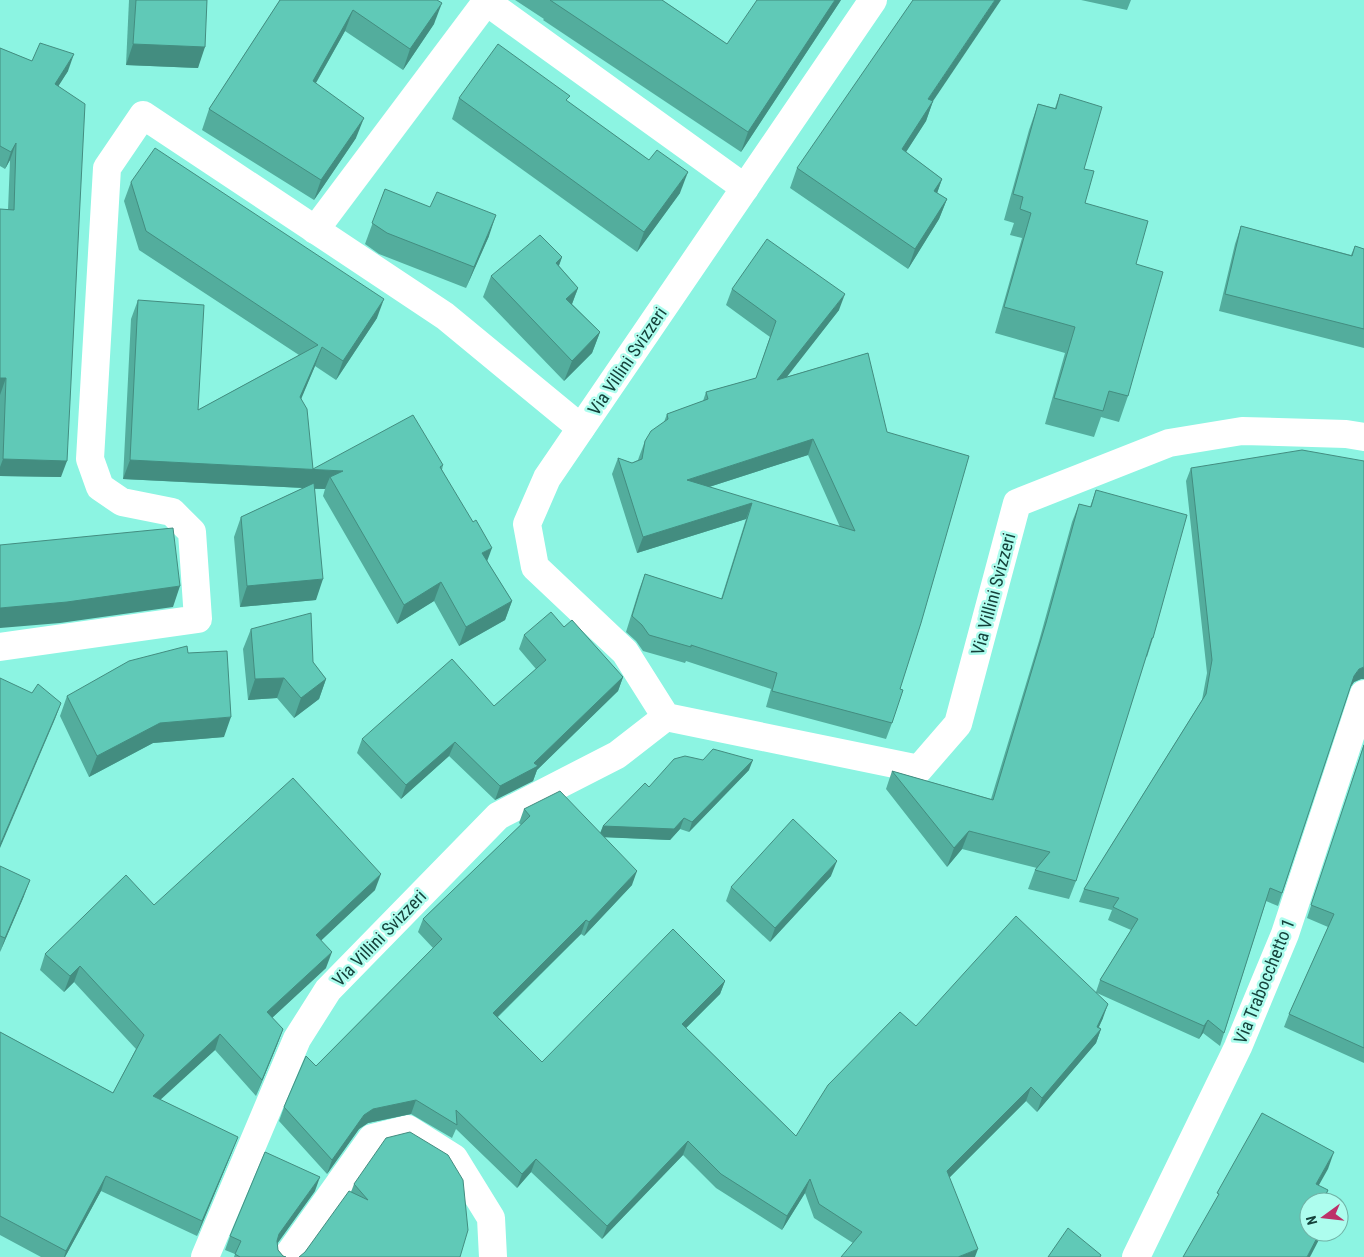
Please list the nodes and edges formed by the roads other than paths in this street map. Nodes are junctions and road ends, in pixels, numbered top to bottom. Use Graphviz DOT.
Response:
graph roads {
  1 [pos="872,0"];
  2 [pos="485,1"];
  3 [pos="745,188"];
  4 [pos="315,230"];
  5 [pos="581,428"];
  6 [pos="1364,437"];
  7 [pos="0,647"];
  8 [pos="1364,694"];
  9 [pos="666,717"];
  10 [pos="205,1257"];
  11 [pos="288,1257"];
  12 [pos="493,1257"];
  13 [pos="1136,1257"];
  1 -- 3 [label="street, Via Villini Svizzeri"];
  2 -- 3 [label="street"];
  2 -- 4 [label="street"];
  3 -- 5 [label="street, Via Villini Svizzeri"];
  4 -- 5 [label="street"];
  4 -- 7 [label="street"];
  5 -- 9 [label="street, Via Villini Svizzeri"];
  6 -- 9 [label="street, Via Villini Svizzeri"];
  8 -- 13 [label="street, Via Trabocchetto 1"];
  9 -- 10 [label="street, Via Villini Svizzeri"];
  11 -- 12 [label="street"];
}
